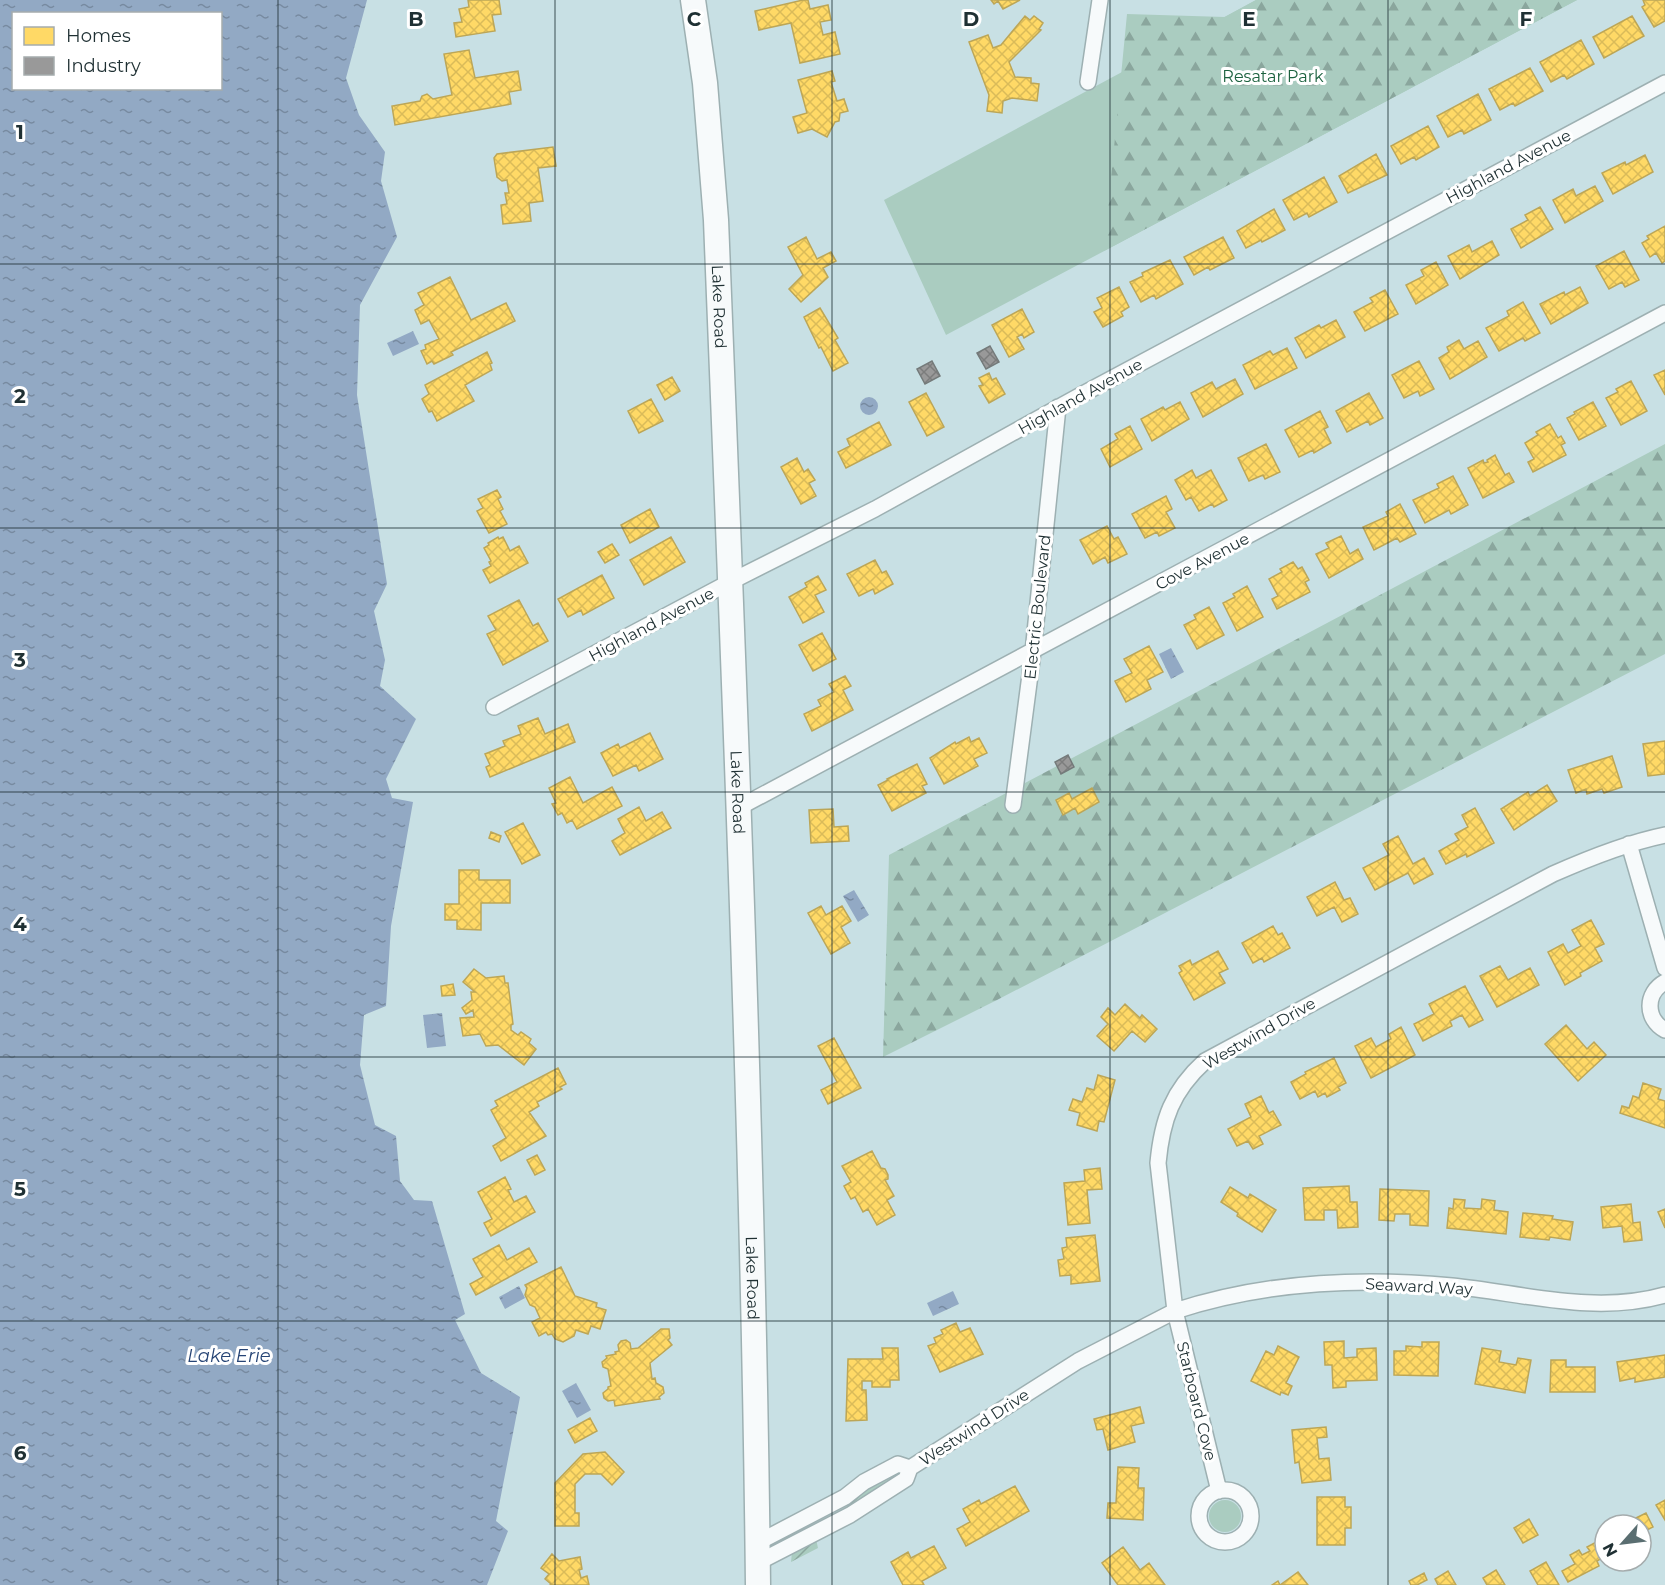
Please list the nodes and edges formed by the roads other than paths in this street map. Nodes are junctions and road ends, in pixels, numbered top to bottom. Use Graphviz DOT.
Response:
graph roads {
  1 [pos="693,0"];
  2 [pos="1100,0"];
  3 [pos="1088,82"];
  4 [pos="1665,82"];
  5 [pos="1665,313"];
  6 [pos="1058,407"];
  7 [pos="730,582"];
  8 [pos="1033,652"];
  9 [pos="494,707"];
  10 [pos="1013,805"];
  11 [pos="738,808"];
  12 [pos="1665,835"];
  13 [pos="1629,844"];
  14 [pos="1665,968"];
  15 [pos="1665,982"];
  16 [pos="1665,1029"];
  17 [pos="1665,1295"];
  18 [pos="1175,1311"];
  19 [pos="1219,1491"];
  20 [pos="757,1564"];
  1 -- 7 [label="main road, Lake Road"];
  2 -- 3 [label="street"];
  4 -- 6 [label="street, Highland Avenue"];
  5 -- 8 [label="street, Cove Avenue"];
  6 -- 7 [label="street, Highland Avenue"];
  6 -- 8 [label="street, Electric Boulevard"];
  7 -- 9 [label="street, Highland Avenue"];
  7 -- 11 [label="main road, Lake Road"];
  8 -- 10 [label="street, Electric Boulevard"];
  8 -- 11 [label="street, Cove Avenue"];
  11 -- 20 [label="main road, Lake Road"];
  12 -- 13 [label="street, Westwind Drive"];
  13 -- 14 [label="street"];
  13 -- 18 [label="street, Westwind Drive"];
  15 -- 16 [label="street"];
  17 -- 18 [label="street, Seaward Way"];
  18 -- 19 [label="street, Starboard Cove"];
  18 -- 20 [label="street, Westwind Drive"];
}
